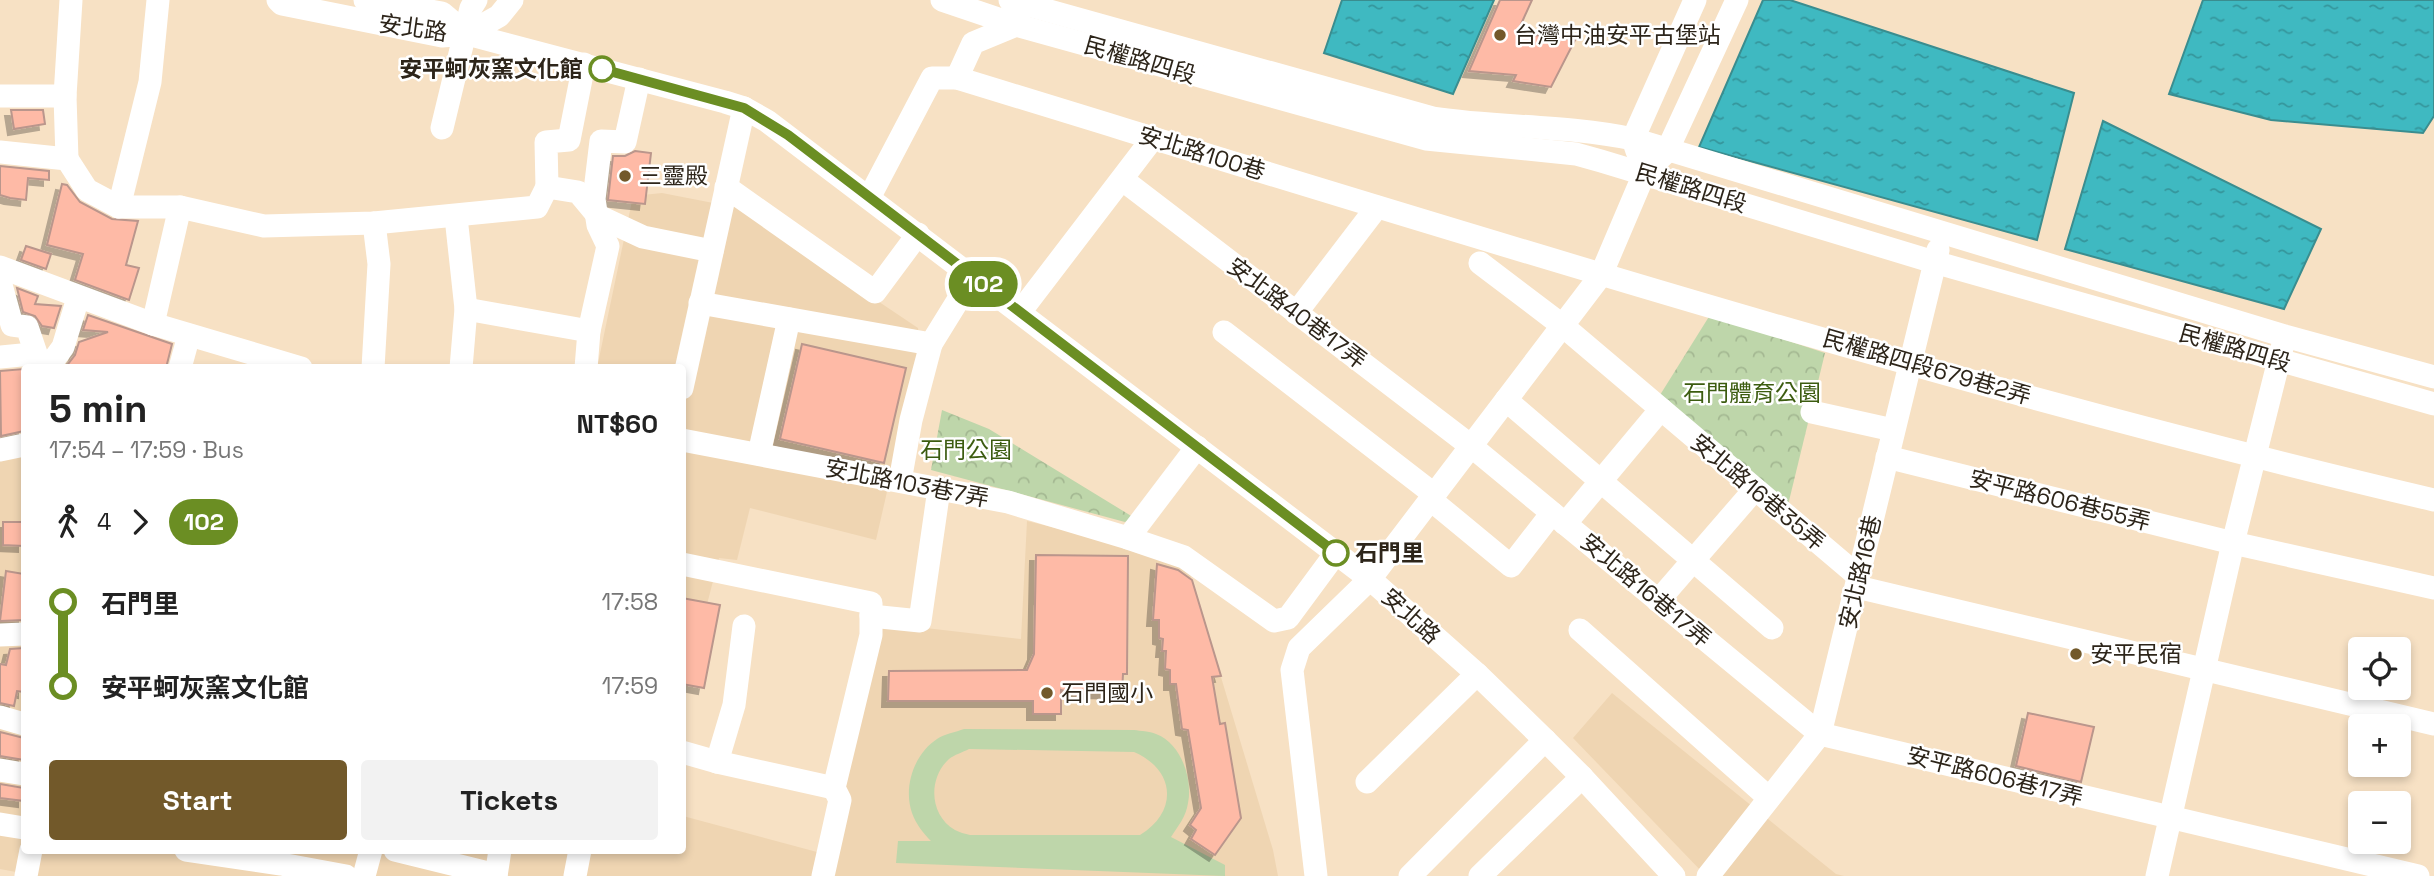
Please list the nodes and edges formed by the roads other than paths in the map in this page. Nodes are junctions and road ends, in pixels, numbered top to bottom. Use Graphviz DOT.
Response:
graph roads {
  1 [pos="71,0"];
  2 [pos="158,0"];
  3 [pos="278,0"];
  4 [pos="365,0"];
  5 [pos="476,0"];
  6 [pos="512,0"];
  7 [pos="942,0"];
  8 [pos="1695,0"];
  9 [pos="1737,0"];
  10 [pos="1017,10"];
  11 [pos="467,34"];
  12 [pos="584,64"];
  13 [pos="957,78"];
  14 [pos="639,79"];
  15 [pos="0,96"];
  16 [pos="65,96"];
  17 [pos="744,108"];
  18 [pos="443,128"];
  19 [pos="1153,138"];
  20 [pos="1633,139"];
  21 [pos="1667,151"];
  22 [pos="0,152"];
  23 [pos="66,159"];
  24 [pos="1644,174"];
  25 [pos="1123,180"];
  26 [pos="547,187"];
  27 [pos="726,187"];
  28 [pos="869,198"];
  29 [pos="119,207"];
  30 [pos="180,207"];
  31 [pos="1377,207"];
  32 [pos="456,216"];
  33 [pos="598,216"];
  34 [pos="374,223"];
  35 [pos="1942,233"];
  36 [pos="918,234"];
  37 [pos="712,251"];
  38 [pos="1934,262"];
  39 [pos="1480,263"];
  40 [pos="0,267"];
  41 [pos="1601,275"];
  42 [pos="973,276"];
  43 [pos="0,281"];
  44 [pos="78,298"];
  45 [pos="700,303"];
  46 [pos="466,309"];
  47 [pos="1020,312"];
  48 [pos="1296,313"];
  49 [pos="789,319"];
  50 [pos="153,324"];
  51 [pos="1563,326"];
  52 [pos="589,331"];
  53 [pos="1224,332"];
  54 [pos="189,335"];
  55 [pos="2285,336"];
  56 [pos="931,344"];
  57 [pos="0,357"];
  58 [pos="2278,360"];
  59 [pos="1910,363"];
  60 [pos="40,364"];
  61 [pos="181,364"];
  62 [pos="287,364"];
  63 [pos="373,364"];
  64 [pos="461,364"];
  65 [pos="586,364"];
  66 [pos="686,368"];
  67 [pos="2434,377"];
  68 [pos="1506,400"];
  69 [pos="2434,404"];
  70 [pos="1661,409"];
  71 [pos="1812,412"];
  72 [pos="1894,430"];
  73 [pos="686,441"];
  74 [pos="21,446"];
  75 [pos="1471,446"];
  76 [pos="1198,447"];
  77 [pos="0,450"];
  78 [pos="759,454"];
  79 [pos="1887,457"];
  80 [pos="2254,458"];
  81 [pos="900,481"];
  82 [pos="1601,482"];
  83 [pos="939,489"];
  84 [pos="1755,489"];
  85 [pos="1433,498"];
  86 [pos="2434,500"];
  87 [pos="1559,518"];
  88 [pos="1128,538"];
  89 [pos="2233,543"];
  90 [pos="1336,553"];
  91 [pos="1693,561"];
  92 [pos="686,565"];
  93 [pos="1370,579"];
  94 [pos="1858,581"];
  95 [pos="2434,588"];
  96 [pos="1658,601"];
  97 [pos="871,617"];
  98 [pos="744,626"];
  99 [pos="1772,628"];
  100 [pos="1580,630"];
  101 [pos="21,634"];
  102 [pos="0,635"];
  103 [pos="2204,671"];
  104 [pos="1477,674"];
  105 [pos="0,717"];
  106 [pos="21,723"];
  107 [pos="2434,724"];
  108 [pos="1820,734"];
  109 [pos="1545,740"];
  110 [pos="686,753"];
  111 [pos="717,762"];
  112 [pos="0,769"];
  113 [pos="21,773"];
  114 [pos="1582,777"];
  115 [pos="1367,782"];
  116 [pos="834,788"];
  117 [pos="1769,798"];
  118 [pos="2170,819"];
  119 [pos="0,824"];
  120 [pos="21,828"];
  121 [pos="30,854"];
  122 [pos="215,854"];
  123 [pos="370,854"];
  124 [pos="499,854"];
  125 [pos="579,854"];
  126 [pos="442,856"];
  127 [pos="280,863"];
  128 [pos="496,875"];
  129 [pos="26,876"];
  130 [pos="346,876"];
  131 [pos="364,876"];
  132 [pos="575,876"];
  133 [pos="824,876"];
  134 [pos="1316,876"];
  135 [pos="1410,876"];
  136 [pos="1480,876"];
  137 [pos="1674,876"];
  138 [pos="1708,876"];
  139 [pos="2157,876"];
  140 [pos="2418,876"];
  1 -- 16 [label="street"];
  2 -- 29 [label="street"];
  3 -- 11 [label="street, 安北路"];
  4 -- 11 [label="street, 安北路"];
  5 -- 11 [label="street"];
  6 -- 11 [label="street"];
  7 -- 10 [label="street, 民權路四段"];
  8 -- 20 [label="street"];
  9 -- 21 [label="street"];
  10 -- 13 [label="street"];
  10 -- 20 [label="street, 民權路四段"];
  10 -- 24 [label="street, 民權路四段"];
  11 -- 12 [label="street, 安北路"];
  11 -- 18 [label="street"];
  12 -- 14 [label="street, 安北路"];
  12 -- 26 [label="street"];
  13 -- 19 [label="street, 安北路100巷"];
  13 -- 28 [label="street"];
  14 -- 17 [label="street, 安北路"];
  14 -- 33 [label="street"];
  15 -- 16 [label="street"];
  16 -- 23 [label="street"];
  17 -- 27 [label="street"];
  17 -- 28 [label="street, 安北路"];
  19 -- 25 [label="street"];
  19 -- 31 [label="street, 安北路100巷"];
  20 -- 21 [label="street, 民權路四段"];
  20 -- 24 [label="street"];
  21 -- 24 [label="street"];
  21 -- 35 [label="street, 民權路四段"];
  22 -- 23 [label="street"];
  23 -- 29 [label="street"];
  24 -- 38 [label="street, 民權路四段"];
  24 -- 41 [label="street"];
  25 -- 47 [label="street"];
  25 -- 48 [label="street, 安北路40巷17弄"];
  26 -- 32 [label="street"];
  26 -- 33 [label="street"];
  27 -- 36 [label="street"];
  27 -- 37 [label="street"];
  28 -- 36 [label="street, 安北路"];
  29 -- 30 [label="street"];
  30 -- 34 [label="street"];
  30 -- 50 [label="street"];
  31 -- 41 [label="street, 安北路100巷"];
  31 -- 48 [label="street"];
  32 -- 34 [label="street"];
  32 -- 46 [label="street"];
  33 -- 37 [label="street"];
  33 -- 52 [label="street"];
  34 -- 63 [label="street"];
  35 -- 38 [label="street, 安北路16巷"];
  35 -- 55 [label="street, 民權路四段"];
  36 -- 42 [label="street, 安北路"];
  37 -- 45 [label="street"];
  38 -- 58 [label="street, 民權路四段"];
  38 -- 59 [label="street, 安北路16巷"];
  39 -- 51 [label="street, 安北路16巷35弄"];
  40 -- 44 [label="street"];
  41 -- 51 [label="street"];
  41 -- 59 [label="street, 民權路四段679巷2弄"];
  42 -- 47 [label="street, 安北路"];
  42 -- 56 [label="street"];
  43 -- 60 [label="street"];
  44 -- 50 [label="street"];
  44 -- 60 [label="street"];
  45 -- 49 [label="street"];
  45 -- 66 [label="street"];
  46 -- 52 [label="street"];
  46 -- 64 [label="street"];
  47 -- 76 [label="street, 安北路"];
  48 -- 75 [label="street, 安北路40巷17弄"];
  49 -- 56 [label="street"];
  49 -- 78 [label="street"];
  50 -- 54 [label="street"];
  51 -- 68 [label="street"];
  51 -- 70 [label="street, 安北路16巷35弄"];
  52 -- 65 [label="street"];
  53 -- 85 [label="street"];
  54 -- 61 [label="street"];
  54 -- 62 [label="street"];
  55 -- 58 [label="street"];
  55 -- 67 [label="street, 民權路四段"];
  56 -- 81 [label="street"];
  57 -- 60 [label="street"];
  58 -- 69 [label="street, 民權路四段"];
  58 -- 80 [label="street"];
  59 -- 72 [label="street, 安北路16巷"];
  59 -- 80 [label="street, 民權路四段679巷2弄"];
  68 -- 75 [label="street"];
  68 -- 82 [label="street"];
  70 -- 82 [label="street"];
  70 -- 84 [label="street, 安北路16巷35弄"];
  71 -- 72 [label="street"];
  72 -- 79 [label="street, 安北路16巷"];
  73 -- 78 [label="street, 安北路103巷7弄"];
  74 -- 77 [label="street"];
  75 -- 85 [label="street"];
  75 -- 87 [label="street, 安北路16巷17弄"];
  76 -- 88 [label="street"];
  76 -- 90 [label="street, 安北路"];
  78 -- 81 [label="street, 安北路103巷7弄"];
  79 -- 89 [label="street, 安平路606巷55弄"];
  79 -- 94 [label="street, 安北路16巷"];
  80 -- 86 [label="street, 民權路四段679巷2弄"];
  80 -- 89 [label="street"];
  81 -- 83 [label="street, 安北路103巷7弄"];
  82 -- 87 [label="street"];
  82 -- 91 [label="street"];
  83 -- 88 [label="street, 安北路103巷7弄"];
  83 -- 97 [label="street"];
  84 -- 91 [label="street"];
  84 -- 94 [label="street, 安北路16巷35弄"];
  85 -- 87 [label="street"];
  85 -- 93 [label="street"];
  87 -- 96 [label="street, 安北路16巷17弄"];
  88 -- 90 [label="street, 安北路103巷7弄"];
  89 -- 95 [label="street, 安平路606巷55弄"];
  89 -- 103 [label="street"];
  90 -- 93 [label="street, 安北路"];
  91 -- 96 [label="street"];
  91 -- 99 [label="street"];
  92 -- 97 [label="street"];
  93 -- 104 [label="street, 安北路"];
  93 -- 134 [label="street"];
  94 -- 103 [label="street"];
  94 -- 108 [label="street, 安北路16巷"];
  96 -- 108 [label="street, 安北路16巷17弄"];
  97 -- 116 [label="street"];
  98 -- 111 [label="street"];
  100 -- 117 [label="street"];
  101 -- 102 [label="street"];
  103 -- 107 [label="street"];
  103 -- 118 [label="street"];
  104 -- 109 [label="street, 安北路"];
  104 -- 115 [label="street"];
  105 -- 106 [label="street"];
  108 -- 117 [label="street, 安北路16巷"];
  108 -- 118 [label="street, 安平路606巷17弄"];
  109 -- 114 [label="street, 安北路"];
  109 -- 135 [label="street"];
  110 -- 111 [label="street"];
  111 -- 116 [label="street"];
  112 -- 113 [label="street"];
  114 -- 136 [label="street"];
  114 -- 137 [label="street, 安北路"];
  116 -- 133 [label="street"];
  117 -- 138 [label="street, 安北路16巷"];
  118 -- 139 [label="street"];
  118 -- 140 [label="street, 安平路606巷17弄"];
  119 -- 120 [label="street"];
  121 -- 129 [label="street"];
  122 -- 127 [label="street"];
  123 -- 131 [label="street"];
  124 -- 128 [label="street"];
  125 -- 132 [label="street"];
  126 -- 128 [label="street"];
  127 -- 130 [label="street"];
}
